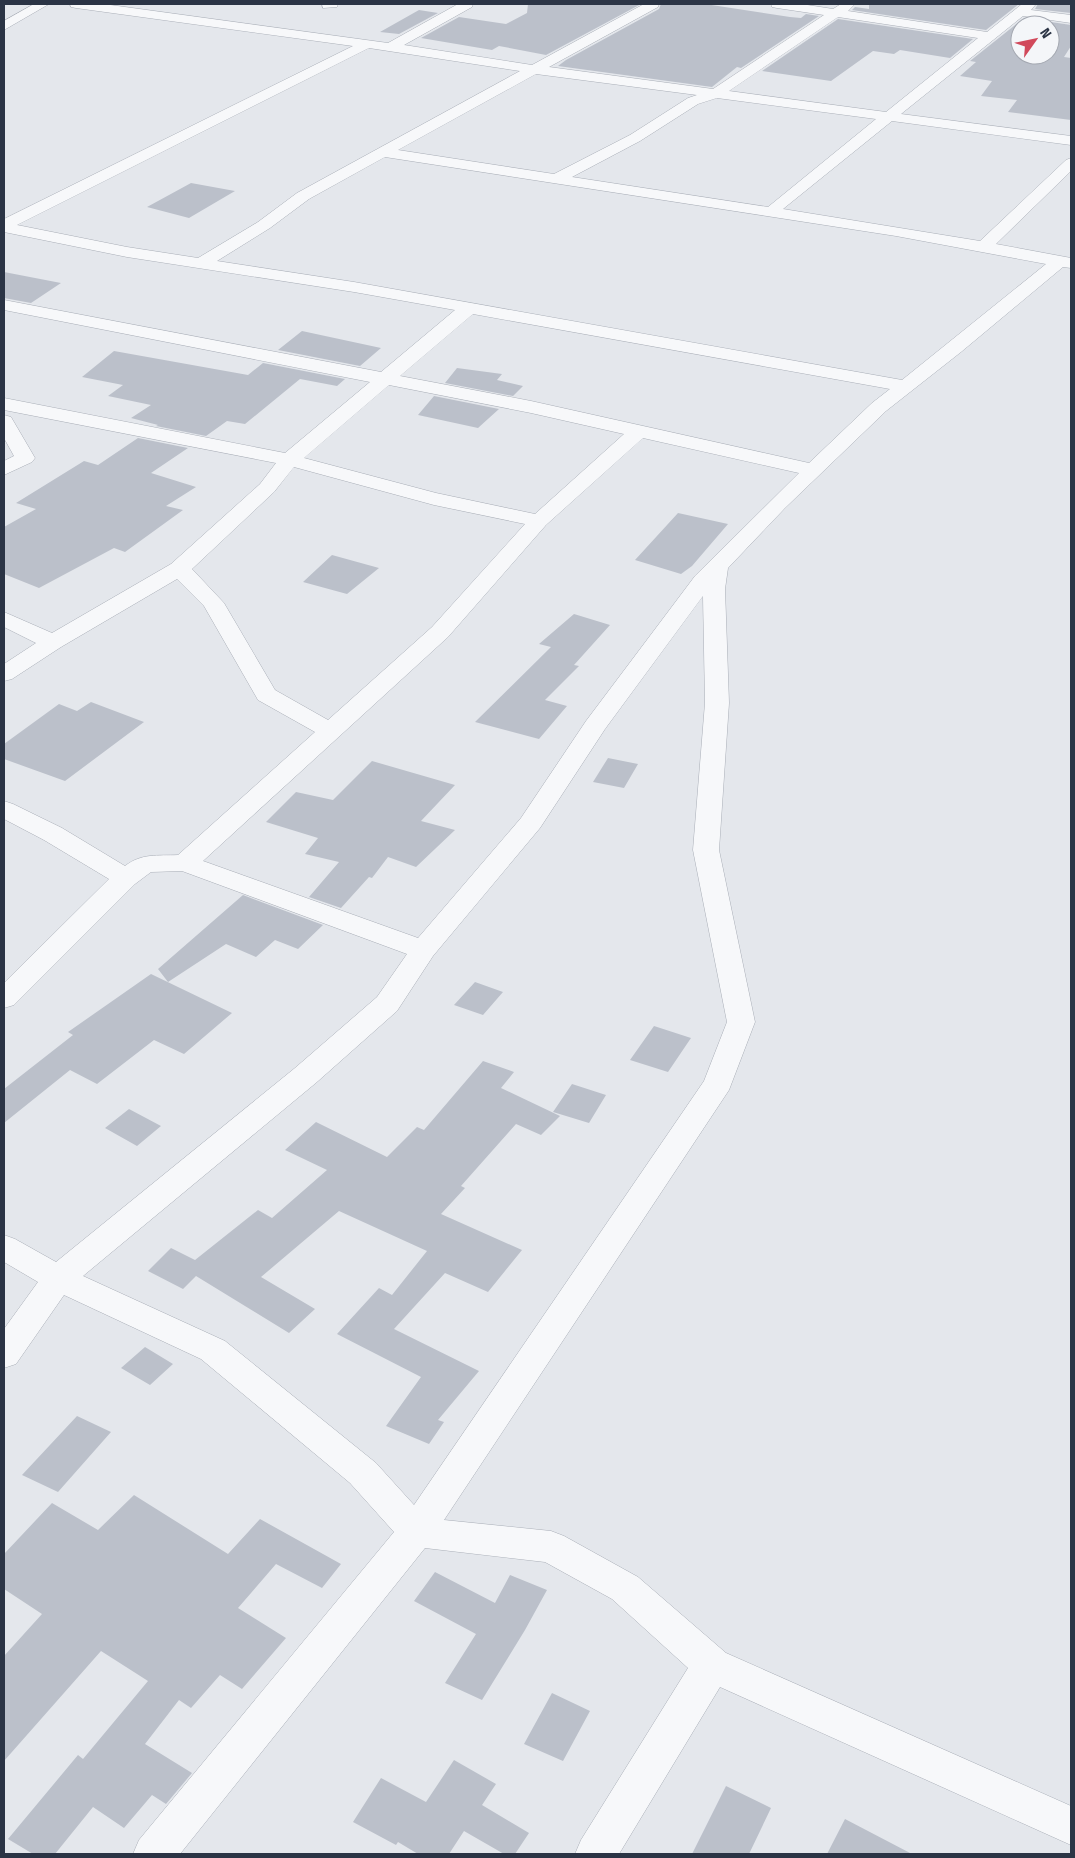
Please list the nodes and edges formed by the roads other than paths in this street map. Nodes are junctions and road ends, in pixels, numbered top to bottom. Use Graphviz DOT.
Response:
graph roads {
  1 [pos="43,4"];
  2 [pos="76,4"];
  3 [pos="146,4"];
  4 [pos="466,4"];
  5 [pos="653,4"];
  6 [pos="778,4"];
  7 [pos="849,4"];
  8 [pos="1025,8"];
  9 [pos="129,11"];
  10 [pos="835,12"];
  11 [pos="1071,19"];
  12 [pos="4,26"];
  13 [pos="989,36"];
  14 [pos="367,44"];
  15 [pos="390,47"];
  16 [pos="533,69"];
  17 [pos="715,94"];
  18 [pos="887,117"];
  19 [pos="1071,141"];
  20 [pos="381,152"];
  21 [pos="1071,163"];
  22 [pos="554,180"];
  23 [pos="772,212"];
  24 [pos="4,226"];
  25 [pos="984,247"];
  26 [pos="1066,262"];
  27 [pos="201,264"];
  28 [pos="4,305"];
  29 [pos="469,308"];
  30 [pos="386,378"];
  31 [pos="906,386"];
  32 [pos="4,404"];
  33 [pos="4,421"];
  34 [pos="639,431"];
  35 [pos="289,460"];
  36 [pos="4,469"];
  37 [pos="814,470"];
  38 [pos="539,520"];
  39 [pos="717,567"];
  40 [pos="179,569"];
  41 [pos="4,618"];
  42 [pos="53,642"];
  43 [pos="4,674"];
  44 [pos="330,731"];
  45 [pos="4,809"];
  46 [pos="185,863"];
  47 [pos="126,878"];
  48 [pos="423,950"];
  49 [pos="4,999"];
  50 [pos="4,1247"];
  51 [pos="58,1278"];
  52 [pos="4,1355"];
  53 [pos="416,1532"];
  54 [pos="712,1665"];
  55 [pos="1071,1826"];
  56 [pos="154,1854"];
  57 [pos="596,1854"];
  1 -- 12 [label="street"];
  2 -- 9 [label="street"];
  3 -- 9 [label="street"];
  4 -- 15 [label="street"];
  5 -- 16 [label="street"];
  6 -- 10 [label="street"];
  7 -- 10 [label="street"];
  8 -- 11 [label="street"];
  8 -- 13 [label="street"];
  9 -- 14 [label="street"];
  10 -- 13 [label="street"];
  10 -- 17 [label="street"];
  13 -- 18 [label="street"];
  14 -- 15 [label="street"];
  14 -- 24 [label="street"];
  15 -- 16 [label="street"];
  16 -- 17 [label="street"];
  16 -- 20 [label="street"];
  17 -- 18 [label="street"];
  17 -- 22 [label="street"];
  18 -- 19 [label="street"];
  18 -- 23 [label="street"];
  20 -- 22 [label="street"];
  20 -- 27 [label="street"];
  21 -- 25 [label="street"];
  22 -- 23 [label="street"];
  23 -- 25 [label="street"];
  24 -- 27 [label="street"];
  25 -- 26 [label="street"];
  26 -- 31 [label="street"];
  27 -- 29 [label="street"];
  28 -- 30 [label="street"];
  29 -- 30 [label="street"];
  29 -- 31 [label="street"];
  30 -- 34 [label="street"];
  30 -- 35 [label="street"];
  31 -- 37 [label="street"];
  32 -- 35 [label="street"];
  33 -- 36 [label="street"];
  34 -- 37 [label="street"];
  34 -- 38 [label="street"];
  35 -- 38 [label="street"];
  35 -- 40 [label="street"];
  37 -- 39 [label="street"];
  38 -- 44 [label="street"];
  39 -- 48 [label="street"];
  39 -- 53 [label="street"];
  40 -- 42 [label="street"];
  40 -- 44 [label="street"];
  41 -- 42 [label="street"];
  42 -- 43 [label="street"];
  44 -- 46 [label="street"];
  45 -- 47 [label="street"];
  46 -- 47 [label="street"];
  46 -- 48 [label="street"];
  47 -- 49 [label="street"];
  48 -- 51 [label="street"];
  50 -- 51 [label="street"];
  51 -- 52 [label="street"];
  51 -- 53 [label="street"];
  53 -- 54 [label="street"];
  53 -- 56 [label="street"];
  54 -- 55 [label="street"];
  54 -- 57 [label="street"];
}
